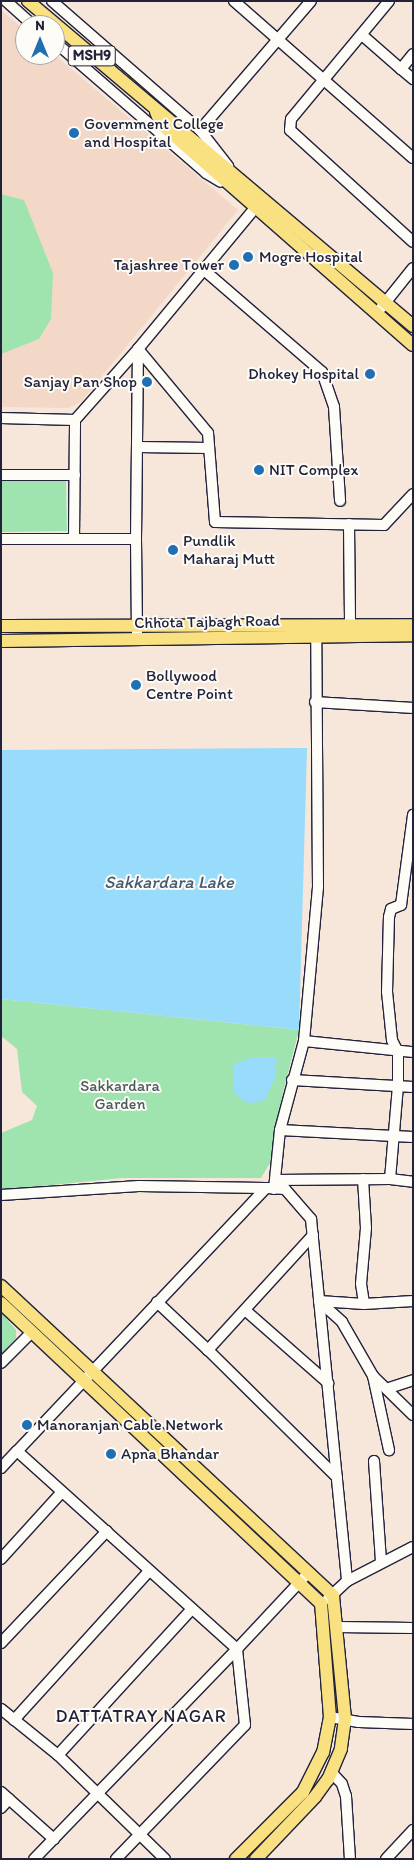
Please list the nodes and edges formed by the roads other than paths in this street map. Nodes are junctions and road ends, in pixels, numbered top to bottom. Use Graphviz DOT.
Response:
graph roads {
  1 [pos="6,1"];
  2 [pos="28,1"];
  3 [pos="52,1"];
  4 [pos="234,1"];
  5 [pos="311,1"];
  6 [pos="389,1"];
  7 [pos="22,15"];
  8 [pos="362,35"];
  9 [pos="278,41"];
  10 [pos="65,51"];
  11 [pos="413,54"];
  12 [pos="401,69"];
  13 [pos="413,79"];
  14 [pos="324,81"];
  15 [pos="156,112"];
  16 [pos="200,130"];
  17 [pos="413,158"];
  18 [pos="233,172"];
  19 [pos="235,190"];
  20 [pos="259,203"];
  21 [pos="413,242"];
  22 [pos="413,268"];
  23 [pos="204,270"];
  24 [pos="385,302"];
  25 [pos="376,313"];
  26 [pos="413,326"];
  27 [pos="413,345"];
  28 [pos="138,349"];
  29 [pos="1,418"];
  30 [pos="75,420"];
  31 [pos="138,447"];
  32 [pos="209,448"];
  33 [pos="1,475"];
  34 [pos="74,475"];
  35 [pos="413,494"];
  36 [pos="340,501"];
  37 [pos="349,524"];
  38 [pos="1,539"];
  39 [pos="74,539"];
  40 [pos="136,539"];
  41 [pos="137,625"];
  42 [pos="350,625"];
  43 [pos="413,625"];
  44 [pos="1,626"];
  45 [pos="316,631"];
  46 [pos="413,635"];
  47 [pos="137,639"];
  48 [pos="1,641"];
  49 [pos="315,702"];
  50 [pos="413,708"];
  51 [pos="413,815"];
  52 [pos="304,1041"];
  53 [pos="398,1052"];
  54 [pos="413,1052"];
  55 [pos="292,1080"];
  56 [pos="398,1084"];
  57 [pos="413,1087"];
  58 [pos="280,1130"];
  59 [pos="393,1135"];
  60 [pos="413,1137"];
  61 [pos="363,1179"];
  62 [pos="390,1179"];
  63 [pos="413,1182"];
  64 [pos="272,1186"];
  65 [pos="1,1195"];
  66 [pos="313,1236"];
  67 [pos="2,1289"];
  68 [pos="320,1301"];
  69 [pos="413,1301"];
  70 [pos="157,1302"];
  71 [pos="1,1303"];
  72 [pos="364,1304"];
  73 [pos="245,1310"];
  74 [pos="31,1333"];
  75 [pos="208,1350"];
  76 [pos="1,1363"];
  77 [pos="94,1370"];
  78 [pos="373,1376"];
  79 [pos="85,1380"];
  80 [pos="413,1380"];
  81 [pos="328,1383"];
  82 [pos="389,1388"];
  83 [pos="413,1415"];
  84 [pos="389,1450"];
  85 [pos="17,1451"];
  86 [pos="374,1461"];
  87 [pos="1,1468"];
  88 [pos="337,1478"];
  89 [pos="61,1493"];
  90 [pos="107,1531"];
  91 [pos="413,1547"];
  92 [pos="1,1559"];
  93 [pos="381,1562"];
  94 [pos="148,1572"];
  95 [pos="309,1572"];
  96 [pos="347,1581"];
  97 [pos="297,1583"];
  98 [pos="334,1596"];
  99 [pos="321,1603"];
  100 [pos="192,1609"];
  101 [pos="337,1627"];
  102 [pos="413,1628"];
  103 [pos="1,1643"];
  104 [pos="237,1649"];
  105 [pos="1,1709"];
  106 [pos="330,1717"];
  107 [pos="345,1719"];
  108 [pos="14,1720"];
  109 [pos="413,1724"];
  110 [pos="58,1755"];
  111 [pos="331,1772"];
  112 [pos="98,1794"];
  113 [pos="5,1796"];
  114 [pos="1,1808"];
  115 [pos="413,1830"];
  116 [pos="140,1834"];
  117 [pos="54,1839"];
  118 [pos="34,1859"];
  119 [pos="116,1859"];
  120 [pos="166,1859"];
  121 [pos="236,1859"];
  122 [pos="256,1859"];
  123 [pos="350,1859"];
  124 [pos="386,1859"];
  1 -- 7 [label="street"];
  2 -- 15 [label="main road, MSH9"];
  3 -- 16 [label="street"];
  4 -- 9 [label="street"];
  5 -- 9 [label="street"];
  6 -- 8 [label="street"];
  8 -- 12 [label="street"];
  8 -- 14 [label="street"];
  9 -- 14 [label="street"];
  9 -- 16 [label="street"];
  10 -- 19 [label="street"];
  11 -- 12 [label="street"];
  12 -- 13 [label="street"];
  14 -- 17 [label="street"];
  14 -- 21 [label="street"];
  15 -- 18 [label="main road"];
  15 -- 19 [label="main road"];
  16 -- 18 [label="street"];
  18 -- 20 [label="main road"];
  19 -- 20 [label="main road"];
  20 -- 23 [label="street"];
  20 -- 24 [label="main road"];
  20 -- 25 [label="main road"];
  22 -- 24 [label="street"];
  23 -- 28 [label="street"];
  23 -- 36 [label="street"];
  24 -- 25 [label="street"];
  24 -- 26 [label="main road"];
  25 -- 27 [label="main road"];
  28 -- 30 [label="street"];
  28 -- 31 [label="street"];
  28 -- 32 [label="street"];
  29 -- 30 [label="street"];
  30 -- 34 [label="street"];
  31 -- 32 [label="street"];
  31 -- 40 [label="street"];
  32 -- 37 [label="street"];
  33 -- 34 [label="street"];
  34 -- 39 [label="street"];
  35 -- 37 [label="street"];
  37 -- 42 [label="street"];
  38 -- 39 [label="street"];
  39 -- 40 [label="street"];
  40 -- 41 [label="street"];
  41 -- 44 [label="main road"];
  41 -- 45 [label="main road"];
  41 -- 47 [label="street"];
  42 -- 43 [label="main road"];
  42 -- 45 [label="main road"];
  45 -- 46 [label="main road, Chhota Tajbagh Road"];
  45 -- 47 [label="main road, Chhota Tajbagh Road"];
  45 -- 49 [label="street"];
  47 -- 48 [label="main road, Chhota Tajbagh Road"];
  49 -- 50 [label="street"];
  49 -- 52 [label="street"];
  51 -- 53 [label="street"];
  52 -- 53 [label="street"];
  52 -- 55 [label="street"];
  53 -- 54 [label="street"];
  53 -- 56 [label="street"];
  55 -- 56 [label="street"];
  55 -- 58 [label="street"];
  56 -- 57 [label="street"];
  56 -- 59 [label="street"];
  58 -- 59 [label="street"];
  58 -- 64 [label="street"];
  59 -- 60 [label="street"];
  59 -- 62 [label="street"];
  61 -- 62 [label="street"];
  61 -- 64 [label="street"];
  61 -- 72 [label="street"];
  62 -- 63 [label="street"];
  64 -- 65 [label="street"];
  64 -- 66 [label="street"];
  64 -- 70 [label="street"];
  66 -- 68 [label="street"];
  66 -- 73 [label="street"];
  67 -- 77 [label="main road"];
  68 -- 72 [label="street"];
  68 -- 78 [label="street"];
  68 -- 81 [label="street"];
  69 -- 72 [label="street"];
  70 -- 75 [label="street"];
  70 -- 77 [label="street"];
  71 -- 74 [label="main road"];
  73 -- 75 [label="street"];
  73 -- 81 [label="street"];
  74 -- 76 [label="street"];
  74 -- 79 [label="main road"];
  75 -- 88 [label="street"];
  77 -- 79 [label="street"];
  77 -- 95 [label="main road"];
  78 -- 82 [label="street"];
  78 -- 84 [label="street"];
  79 -- 85 [label="street"];
  79 -- 97 [label="main road"];
  80 -- 82 [label="street"];
  81 -- 88 [label="street"];
  82 -- 83 [label="street"];
  85 -- 87 [label="street"];
  85 -- 89 [label="street"];
  86 -- 93 [label="street"];
  88 -- 96 [label="street"];
  89 -- 90 [label="street"];
  89 -- 92 [label="street"];
  90 -- 94 [label="street"];
  90 -- 103 [label="street"];
  91 -- 93 [label="street"];
  93 -- 96 [label="street"];
  94 -- 100 [label="street"];
  94 -- 108 [label="street"];
  95 -- 97 [label="street"];
  95 -- 98 [label="main road"];
  96 -- 98 [label="street"];
  97 -- 99 [label="main road"];
  97 -- 104 [label="street"];
  98 -- 99 [label="street"];
  98 -- 101 [label="main road"];
  99 -- 106 [label="main road"];
  100 -- 104 [label="street"];
  100 -- 110 [label="street"];
  101 -- 102 [label="street"];
  101 -- 107 [label="main road"];
  104 -- 112 [label="street"];
  104 -- 116 [label="street"];
  105 -- 108 [label="street"];
  106 -- 107 [label="street"];
  106 -- 121 [label="main road"];
  107 -- 109 [label="street"];
  107 -- 111 [label="main road"];
  108 -- 110 [label="street"];
  110 -- 112 [label="street"];
  111 -- 122 [label="main road"];
  111 -- 123 [label="street"];
  112 -- 116 [label="street"];
  112 -- 117 [label="street"];
  113 -- 114 [label="street"];
  113 -- 117 [label="street"];
  115 -- 124 [label="street"];
  116 -- 119 [label="street"];
  116 -- 120 [label="street"];
  117 -- 118 [label="street"];
}
